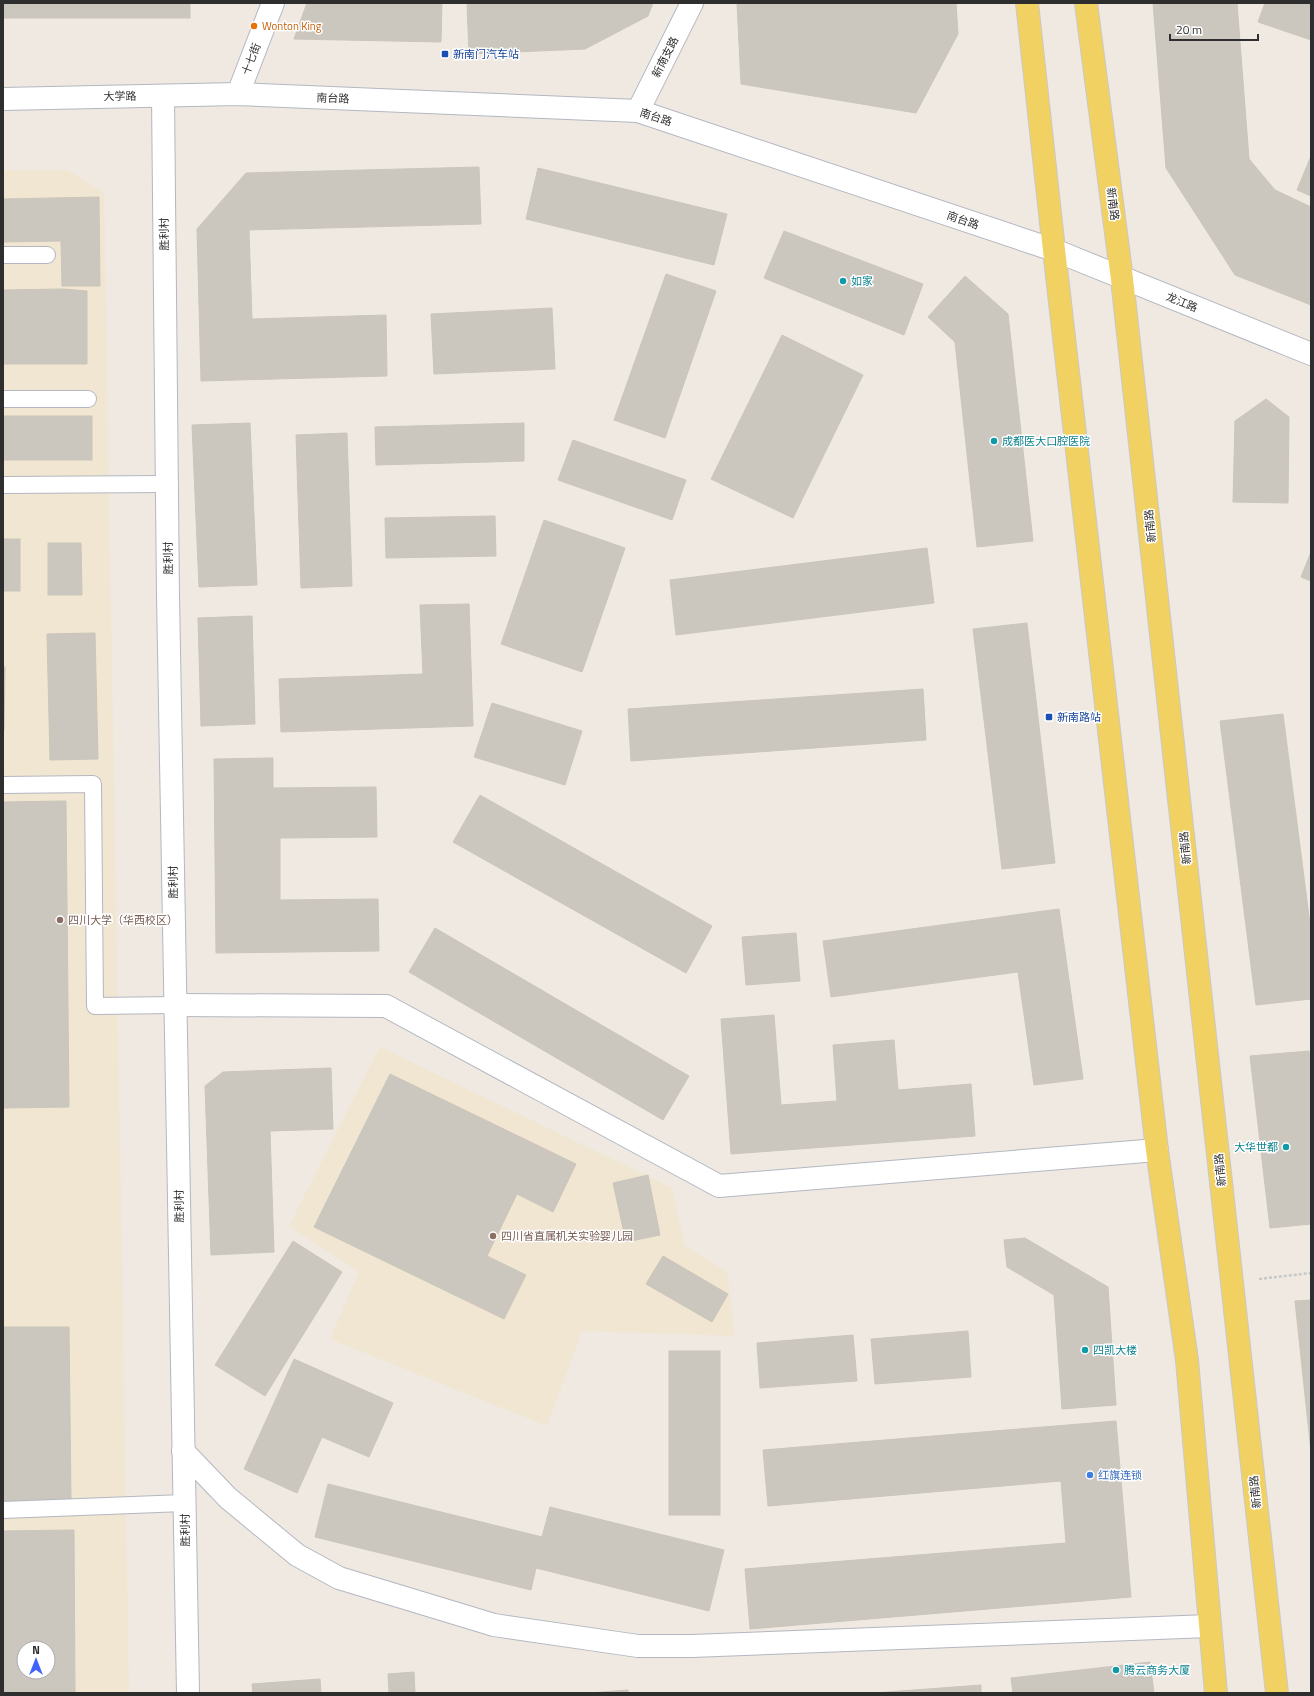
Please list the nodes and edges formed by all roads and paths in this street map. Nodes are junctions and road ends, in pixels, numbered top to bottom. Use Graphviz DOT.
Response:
graph roads {
  1 [pos="273,3"];
  2 [pos="692,3"];
  3 [pos="1027,3"];
  4 [pos="1086,3"];
  5 [pos="238,94"];
  6 [pos="163,96"];
  7 [pos="3,99"];
  8 [pos="638,111"];
  9 [pos="1054,250"];
  10 [pos="3,255"];
  11 [pos="47,255"];
  12 [pos="1122,279"];
  13 [pos="1311,354"];
  14 [pos="3,399"];
  15 [pos="88,400"];
  16 [pos="167,484"];
  17 [pos="3,485"];
  18 [pos="3,785"];
  19 [pos="175,1005"];
  20 [pos="1157,1150"];
  21 [pos="1311,1273"];
  22 [pos="1232,1282"];
  23 [pos="183,1451"];
  24 [pos="184,1503"];
  25 [pos="3,1510"];
  26 [pos="1209,1626"];
  27 [pos="188,1693"];
  28 [pos="1216,1693"];
  29 [pos="1277,1693"];
  1 -- 5 [label="street, 十七街"];
  2 -- 8 [label="street, 新南支路"];
  3 -- 9 [label="main road"];
  4 -- 12 [label="main road, 新南路"];
  5 -- 6 [label="street, 大学路"];
  5 -- 8 [label="street, 南台路"];
  6 -- 7 [label="street, 大学路"];
  6 -- 16 [label="street, 胜利村"];
  8 -- 9 [label="street, 南台路"];
  9 -- 12 [label="street, 龙江路"];
  9 -- 20 [label="main road"];
  10 -- 11 [label="lane"];
  12 -- 13 [label="street, 龙江路"];
  12 -- 22 [label="main road, 新南路"];
  14 -- 15 [label="lane"];
  16 -- 17 [label="lane"];
  16 -- 19 [label="street, 胜利村"];
  18 -- 19 [label="lane"];
  19 -- 20 [label="street"];
  19 -- 23 [label="street, 胜利村"];
  20 -- 26 [label="main road"];
  21 -- 22 [label="path"];
  22 -- 29 [label="main road, 新南路"];
  23 -- 24 [label="street, 胜利村"];
  23 -- 26 [label="street"];
  24 -- 25 [label="lane"];
  24 -- 27 [label="street, 胜利村"];
  26 -- 28 [label="main road"];
}
